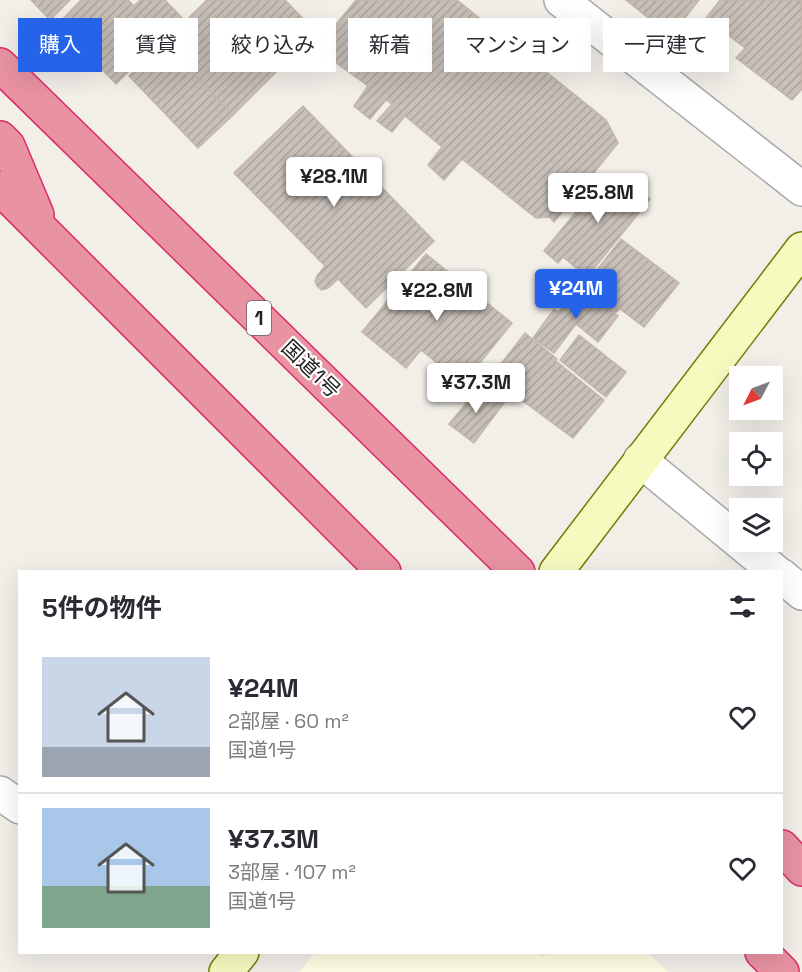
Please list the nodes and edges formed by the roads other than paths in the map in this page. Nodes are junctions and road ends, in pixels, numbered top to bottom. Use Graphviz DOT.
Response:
graph roads {
  1 [pos="561,0"];
  2 [pos="0,65"];
  3 [pos="0,138"];
  4 [pos="0,188"];
  5 [pos="802,189"];
  6 [pos="43,231"];
  7 [pos="802,249"];
  8 [pos="640,460"];
  9 [pos="382,570"];
  10 [pos="516,570"];
  11 [pos="557,570"];
  12 [pos="774,570"];
  13 [pos="783,577"];
  14 [pos="802,593"];
  15 [pos="0,793"];
  16 [pos="18,806"];
  17 [pos="783,848"];
  18 [pos="802,869"];
  19 [pos="764,954"];
  20 [pos="782,972"];
  1 -- 5 [label="street"];
  2 -- 10 [label="highway, 国道1号 / 1"];
  3 -- 6 [label="highway"];
  4 -- 6 [label="highway"];
  6 -- 9 [label="highway"];
  7 -- 8 [label="street"];
  8 -- 11 [label="street"];
  8 -- 12 [label="street"];
  13 -- 14 [label="street"];
  15 -- 16 [label="street"];
  17 -- 18 [label="highway"];
  19 -- 20 [label="highway"];
}
